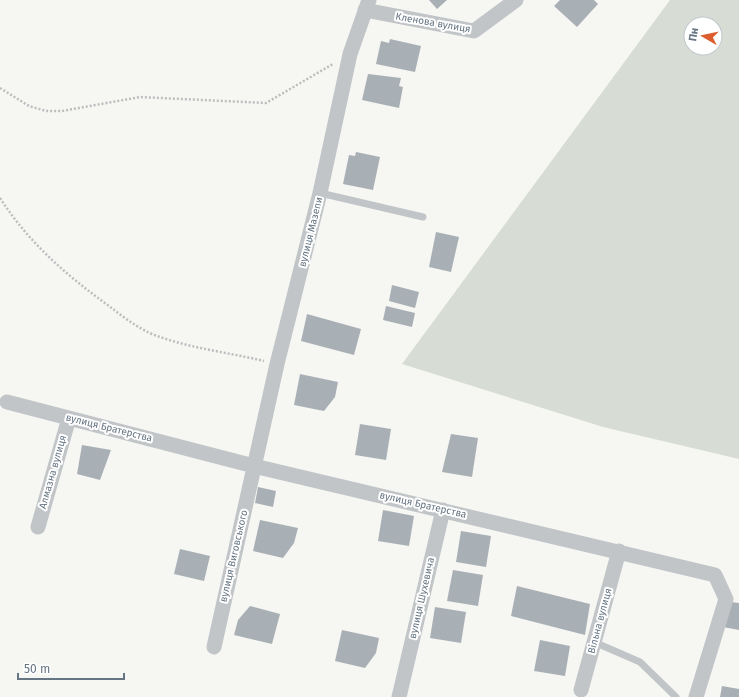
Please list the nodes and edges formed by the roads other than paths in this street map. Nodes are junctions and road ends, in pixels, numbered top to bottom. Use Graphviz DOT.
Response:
graph roads {
  1 [pos="516,0"];
  2 [pos="367,5"];
  3 [pos="320,193"];
  4 [pos="423,217"];
  5 [pos="7,402"];
  6 [pos="68,418"];
  7 [pos="254,466"];
  8 [pos="443,510"];
  9 [pos="38,527"];
  10 [pos="619,551"];
  11 [pos="594,642"];
  12 [pos="214,647"];
  13 [pos="581,690"];
  14 [pos="400,692"];
  15 [pos="676,697"];
  16 [pos="696,697"];
  1 -- 2 [label="street, Кленова вулиця"];
  2 -- 3 [label="street, вулиця Мазепи"];
  3 -- 4 [label="lane"];
  3 -- 7 [label="street, вулиця Мазепи"];
  5 -- 6 [label="street, вулиця Братерства"];
  6 -- 7 [label="street, вулиця Братерства"];
  6 -- 9 [label="street, Алмазна вулиця"];
  7 -- 8 [label="street, вулиця Братерства"];
  7 -- 12 [label="street, вулиця Виговського"];
  8 -- 10 [label="street, вулиця Братерства"];
  8 -- 14 [label="street, вулиця Шухевича"];
  10 -- 11 [label="street, Вільна вулиця"];
  10 -- 16 [label="street, вулиця Братерства"];
  11 -- 13 [label="street, Вільна вулиця"];
  11 -- 15 [label="lane"];
}
